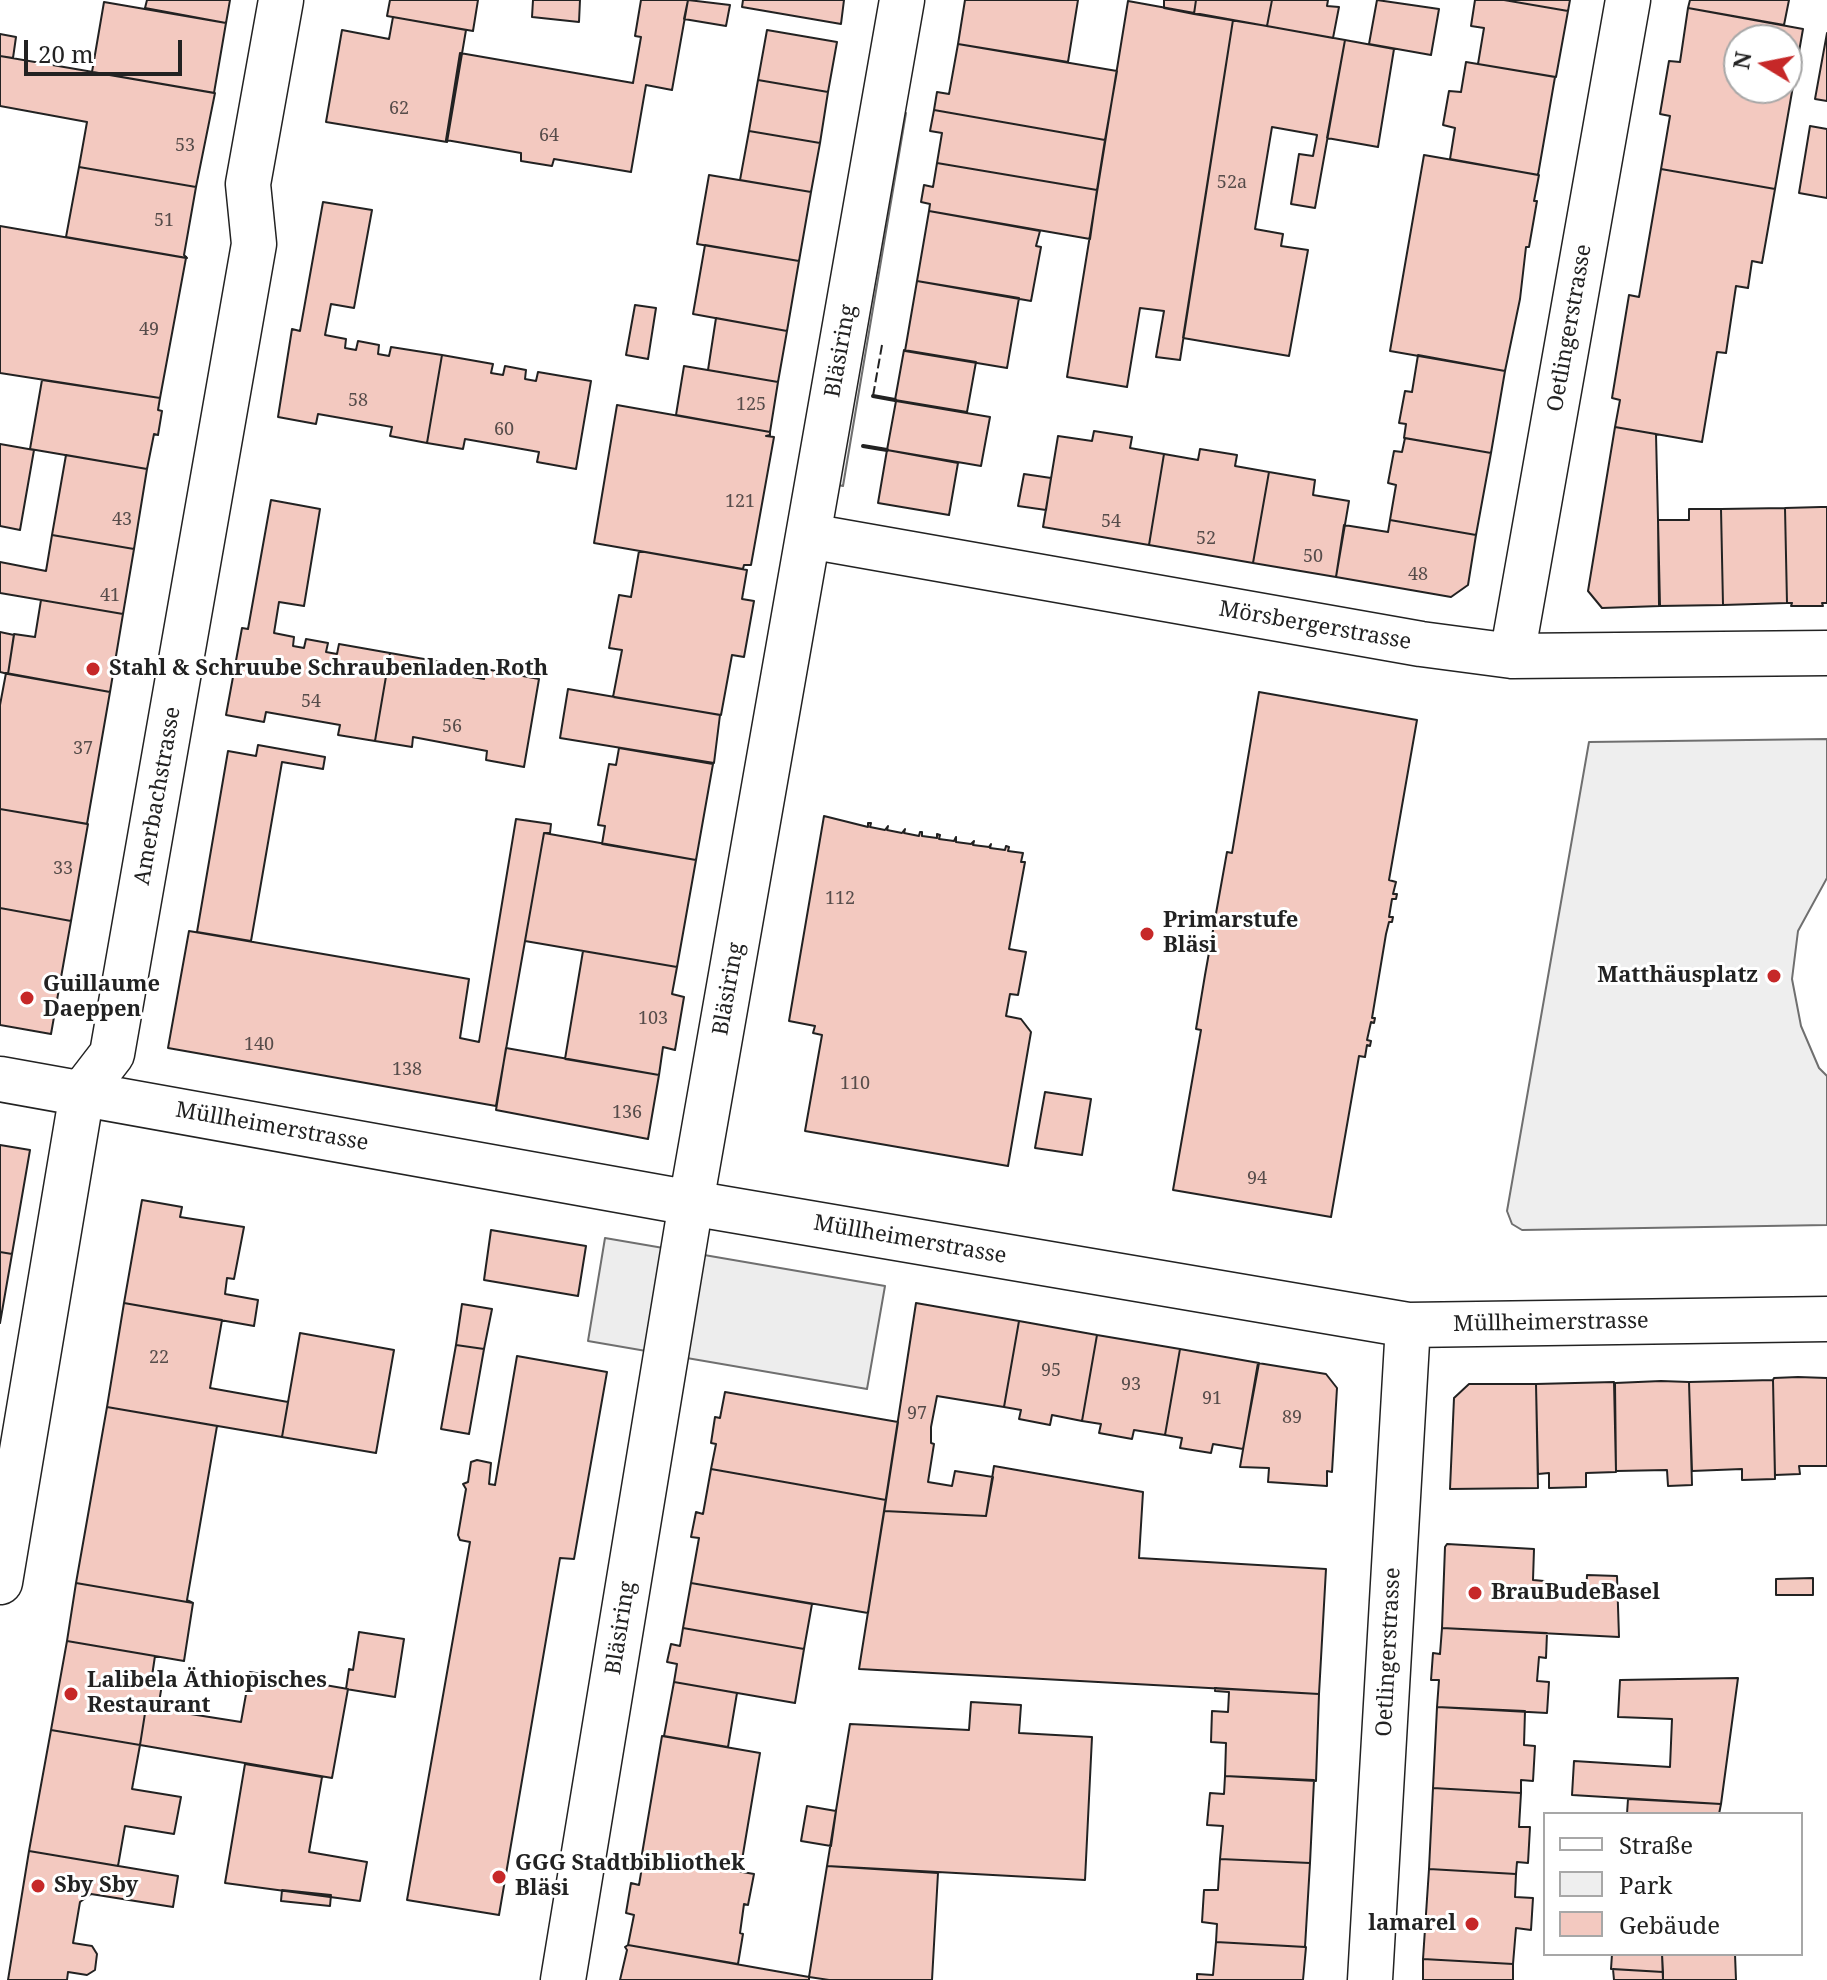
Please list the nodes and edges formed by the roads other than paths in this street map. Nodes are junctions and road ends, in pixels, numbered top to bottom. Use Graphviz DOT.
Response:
graph roads {
  1 [pos="281,0"];
  2 [pos="902,0"];
  3 [pos="1628,0"];
  4 [pos="809,536"];
  5 [pos="1827,653"];
  6 [pos="1512,656"];
  7 [pos="0,1079"];
  8 [pos="82,1093"];
  9 [pos="691,1203"];
  10 [pos="1827,1319"];
  11 [pos="1408,1325"];
  12 [pos="0,1582"];
  13 [pos="563,1980"];
  14 [pos="1370,1980"];
  1 -- 8 [label="street, Amerbachstrasse"];
  2 -- 4 [label="street, Bläsiring"];
  3 -- 6 [label="street, Oetlingerstrasse"];
  4 -- 6 [label="street, Mörsbergerstrasse"];
  4 -- 9 [label="street, Bläsiring"];
  5 -- 6 [label="street, Mörsbergerstrasse"];
  7 -- 8 [label="street, Müllheimerstrasse"];
  8 -- 9 [label="street, Müllheimerstrasse"];
  8 -- 12 [label="street, Amerbachstrasse"];
  9 -- 11 [label="street, Müllheimerstrasse"];
  9 -- 13 [label="street, Bläsiring"];
  10 -- 11 [label="street, Müllheimerstrasse"];
  11 -- 14 [label="street, Oetlingerstrasse"];
}
